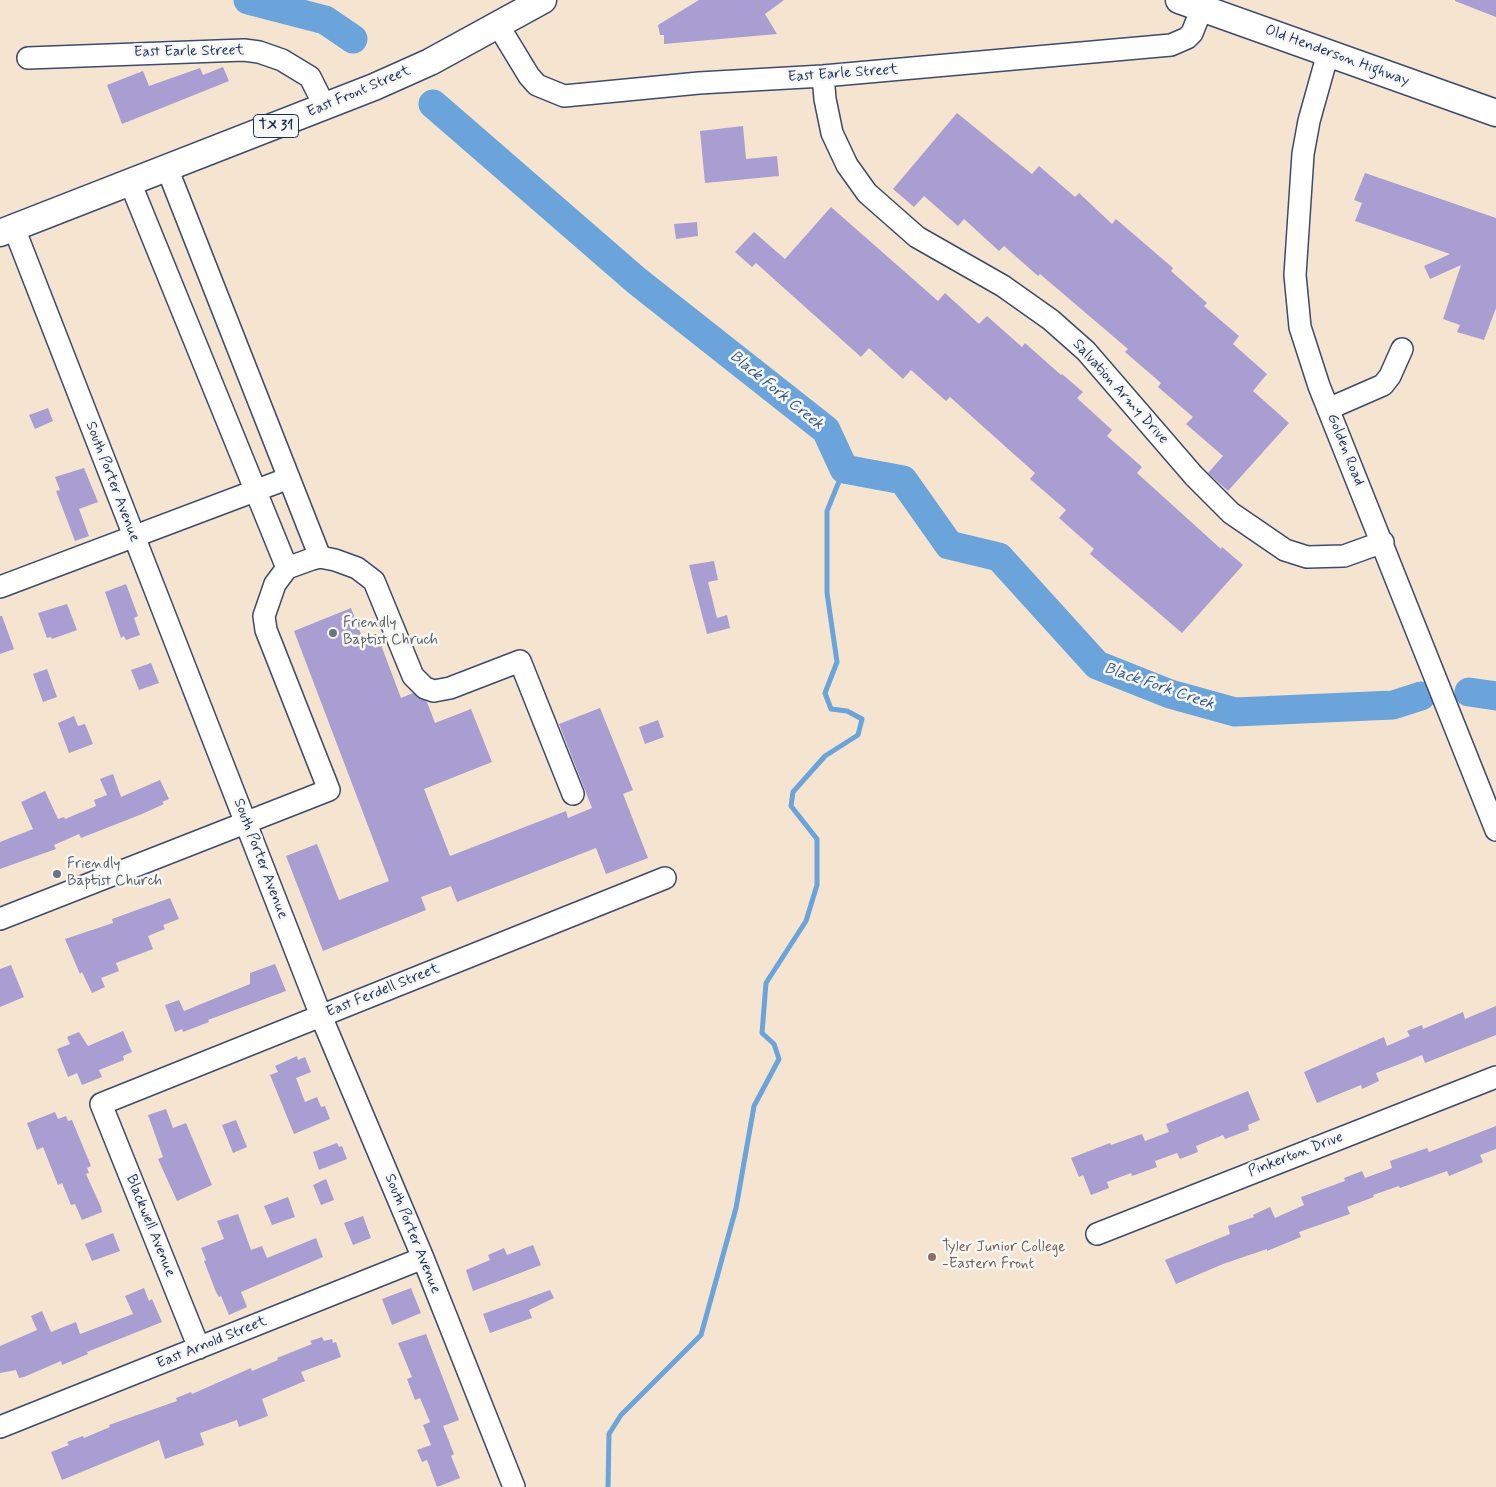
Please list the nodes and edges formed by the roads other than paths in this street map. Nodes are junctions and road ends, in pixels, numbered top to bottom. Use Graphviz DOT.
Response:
graph roads {
  1 [pos="543,0"];
  2 [pos="1190,4"];
  3 [pos="498,25"];
  4 [pos="1328,53"];
  5 [pos="28,58"];
  6 [pos="823,76"];
  7 [pos="325,107"];
  8 [pos="1496,113"];
  9 [pos="167,168"];
  10 [pos="130,182"];
  11 [pos="7,231"];
  12 [pos="1402,349"];
  13 [pos="1328,409"];
  14 [pos="289,478"];
  15 [pos="255,490"];
  16 [pos="133,536"];
  17 [pos="1383,542"];
  18 [pos="320,557"];
  19 [pos="287,568"];
  20 [pos="0,586"];
  21 [pos="573,794"];
  22 [pos="246,822"];
  23 [pos="1496,830"];
  24 [pos="665,878"];
  25 [pos="0,919"];
  26 [pos="321,1016"];
  27 [pos="1496,1077"];
  28 [pos="101,1104"];
  29 [pos="1097,1234"];
  30 [pos="423,1258"];
  31 [pos="199,1348"];
  32 [pos="0,1427"];
  33 [pos="514,1487"];
  1 -- 3 [label="main road, East Front Street / TX 31"];
  2 -- 4 [label="main road, Old Henderson Highway"];
  2 -- 6 [label="street, East Earle Street"];
  3 -- 6 [label="street, East Earle Street"];
  3 -- 7 [label="main road, East Front Street / TX 31"];
  4 -- 8 [label="main road, Old Henderson Highway"];
  4 -- 13 [label="street, Golden Road"];
  5 -- 7 [label="street, East Earle Street"];
  6 -- 17 [label="street, Salvation Army Drive"];
  7 -- 9 [label="main road, East Front Street / TX 31"];
  9 -- 10 [label="main road, East Front Street / TX 31"];
  9 -- 14 [label="street"];
  10 -- 11 [label="main road, East Front Street / TX 31"];
  10 -- 15 [label="street"];
  11 -- 16 [label="street, South Porter Avenue"];
  12 -- 13 [label="street"];
  13 -- 17 [label="street, Golden Road"];
  14 -- 15 [label="street"];
  14 -- 18 [label="street"];
  15 -- 16 [label="street"];
  15 -- 19 [label="street"];
  16 -- 20 [label="street"];
  16 -- 22 [label="street, South Porter Avenue"];
  17 -- 23 [label="street, Golden Road"];
  18 -- 19 [label="street"];
  18 -- 21 [label="street"];
  19 -- 22 [label="street"];
  22 -- 25 [label="street"];
  22 -- 26 [label="street, South Porter Avenue"];
  24 -- 26 [label="street, East Ferdell Street"];
  26 -- 28 [label="street, East Ferdell Street"];
  26 -- 30 [label="street, South Porter Avenue"];
  27 -- 29 [label="street, Pinkerton Drive"];
  28 -- 31 [label="street, Blackwell Avenue"];
  30 -- 31 [label="street, East Arnold Street"];
  30 -- 33 [label="street, South Porter Avenue"];
  31 -- 32 [label="street, East Arnold Street"];
}
